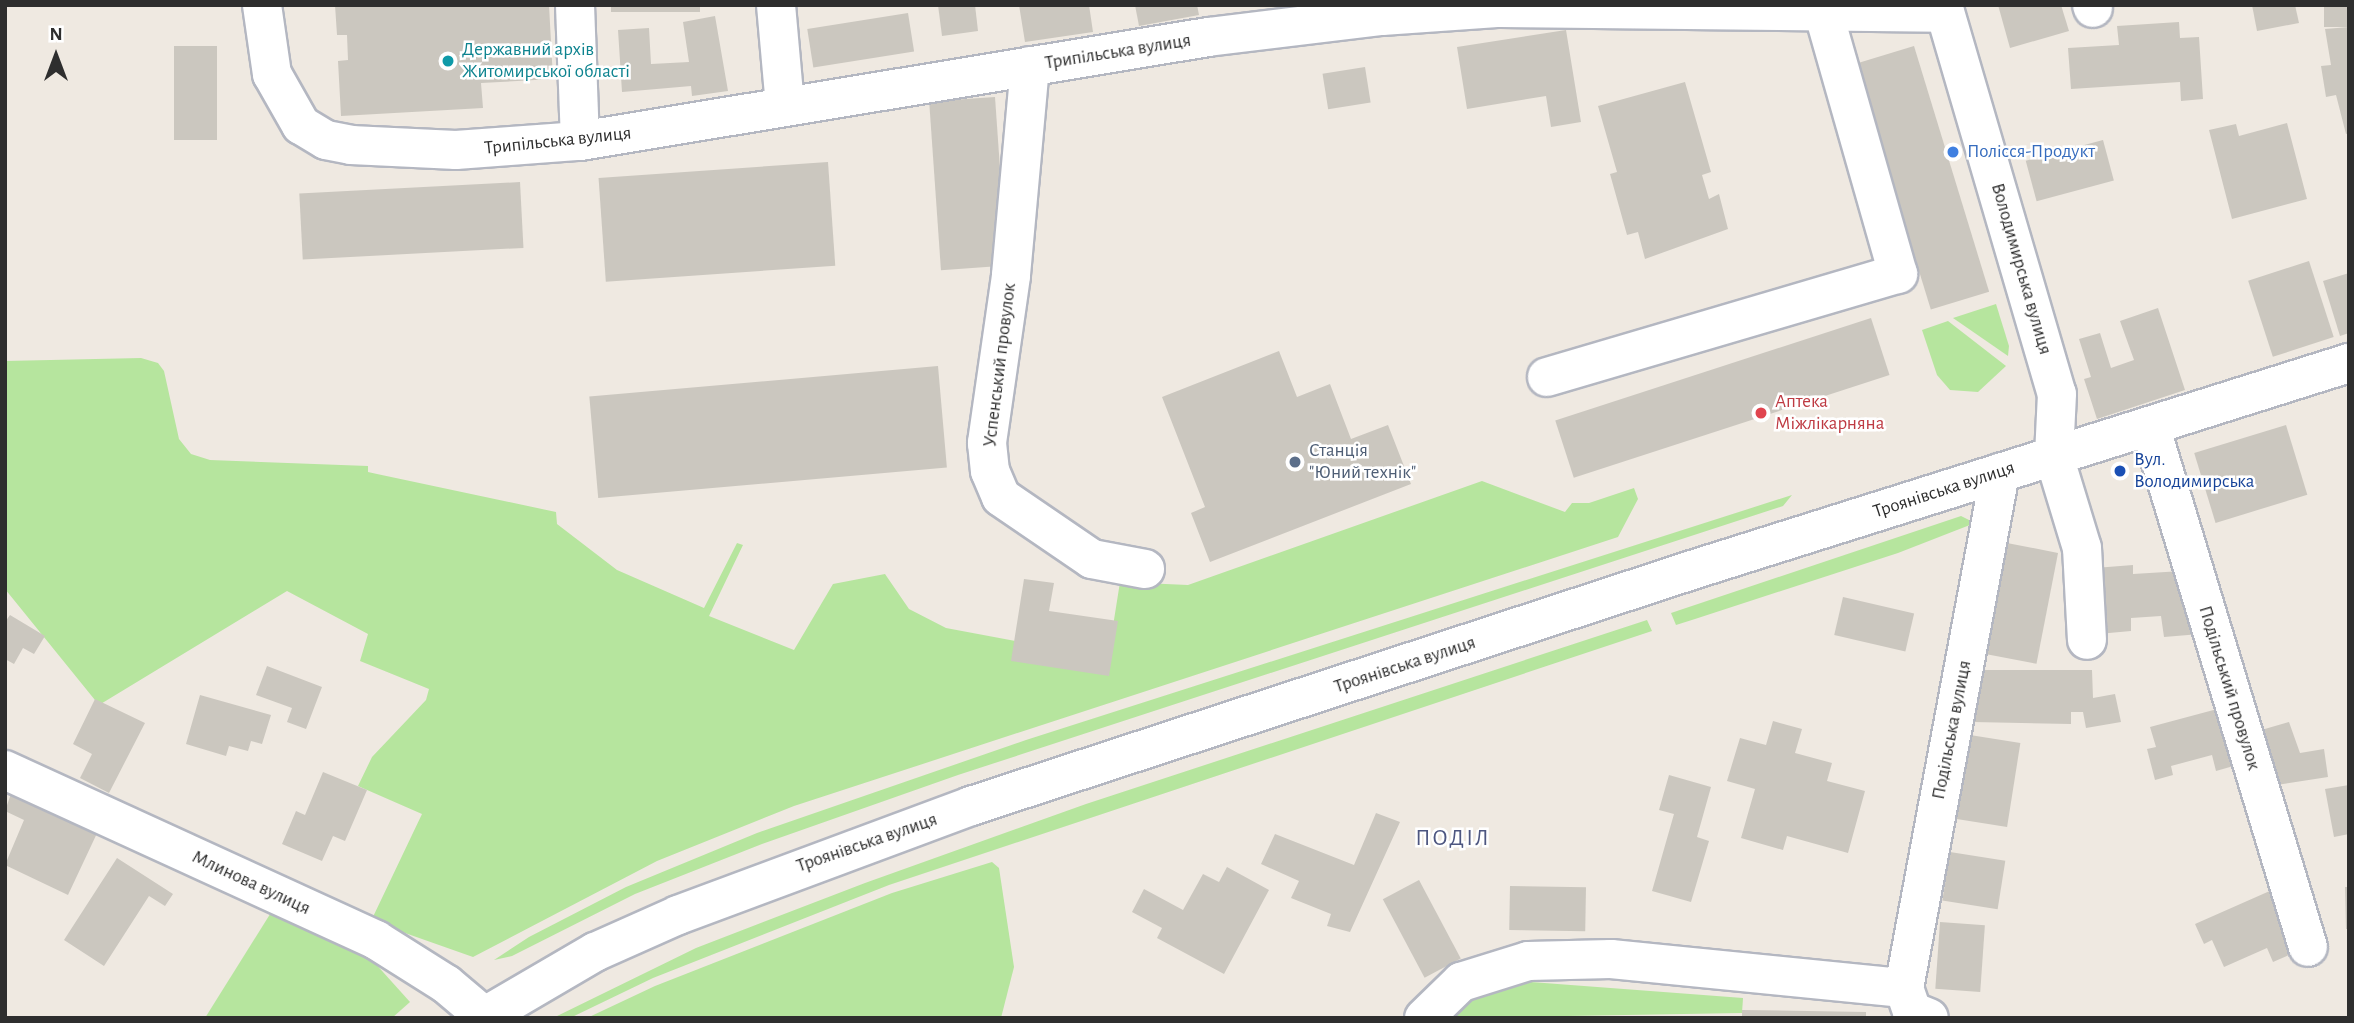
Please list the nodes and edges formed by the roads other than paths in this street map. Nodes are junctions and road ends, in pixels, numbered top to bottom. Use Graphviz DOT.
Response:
graph roads {
  1 [pos="262,5"];
  2 [pos="575,5"];
  3 [pos="776,5"];
  4 [pos="1944,9"];
  5 [pos="1824,14"];
  6 [pos="1030,66"];
  7 [pos="785,106"];
  8 [pos="580,141"];
  9 [pos="2349,363"];
  10 [pos="1547,377"];
  11 [pos="2151,429"];
  12 [pos="2054,456"];
  13 [pos="2000,473"];
  14 [pos="1145,569"];
  15 [pos="2087,640"];
  16 [pos="5,770"];
  17 [pos="2308,947"];
  18 [pos="1898,1003"];
  19 [pos="483,1017"];
  20 [pos="1424,1018"];
  21 [pos="1929,1018"];
  1 -- 8 [label="street, Трипільська вулиця"];
  2 -- 8 [label="street"];
  3 -- 7 [label="street"];
  4 -- 5 [label="street, Трипільська вулиця"];
  4 -- 12 [label="street, Володимирська вулиця"];
  5 -- 6 [label="street, Трипільська вулиця"];
  5 -- 10 [label="street"];
  6 -- 7 [label="street, Трипільська вулиця"];
  6 -- 14 [label="street, Успенський провулок"];
  7 -- 8 [label="street, Трипільська вулиця"];
  9 -- 11 [label="street, Троянівська вулиця"];
  11 -- 12 [label="street, Троянівська вулиця"];
  11 -- 17 [label="street, Подільський провулок"];
  12 -- 13 [label="street, Троянівська вулиця"];
  12 -- 15 [label="street, Володимирська вулиця"];
  13 -- 18 [label="street, Подільська вулиця"];
  13 -- 19 [label="street, Троянівська вулиця"];
  16 -- 19 [label="street, Млинова вулиця"];
  18 -- 20 [label="street"];
  18 -- 21 [label="street"];
}
